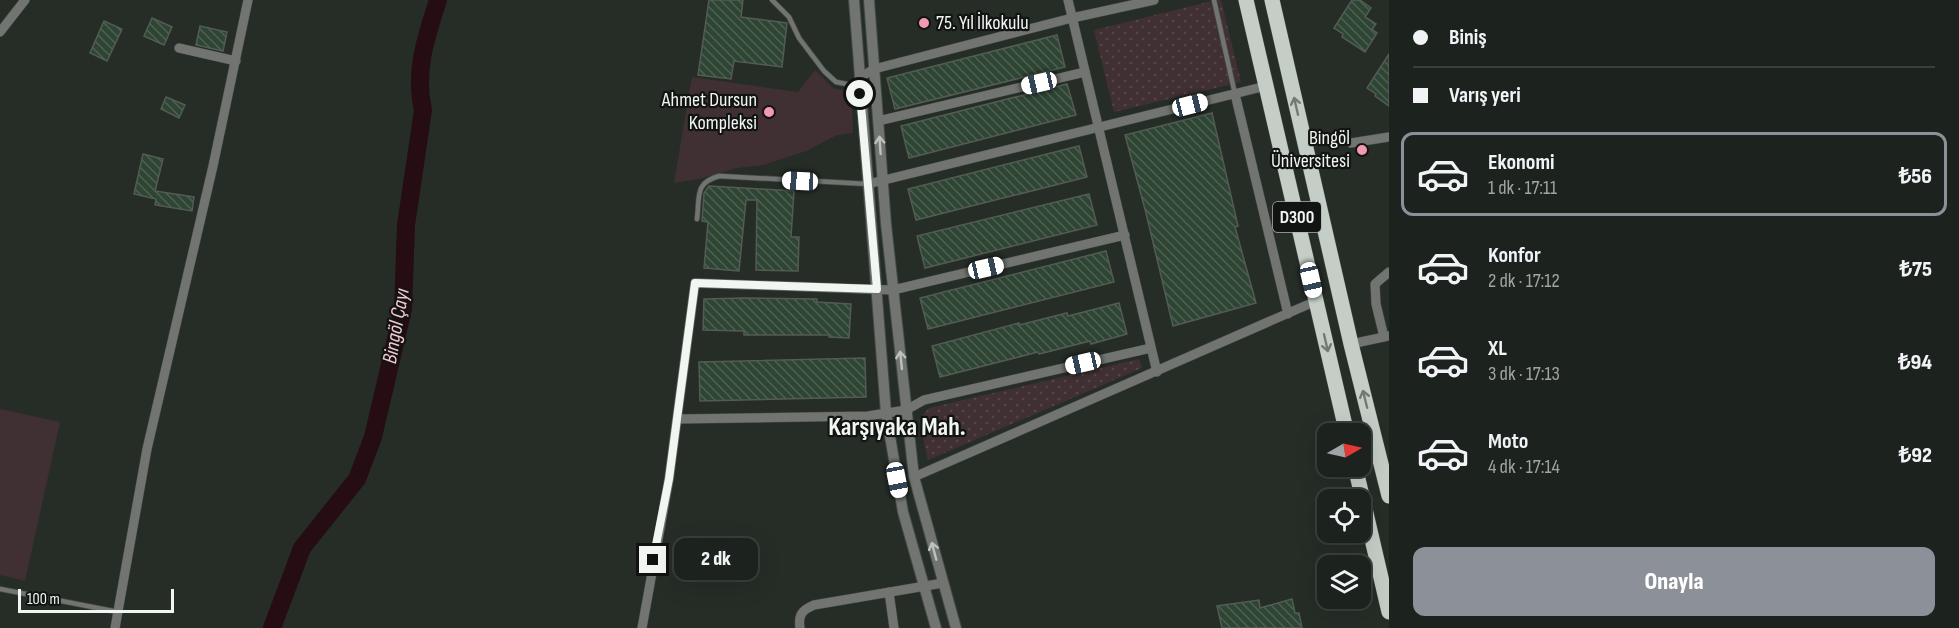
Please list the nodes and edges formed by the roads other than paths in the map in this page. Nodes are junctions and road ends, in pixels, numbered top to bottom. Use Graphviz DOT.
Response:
graph roads {
  1 [pos="25,0"];
  2 [pos="247,0"];
  3 [pos="772,0"];
  4 [pos="854,0"];
  5 [pos="869,0"];
  6 [pos="1068,0"];
  7 [pos="1154,0"];
  8 [pos="1214,0"];
  9 [pos="1246,0"];
  10 [pos="1272,0"];
  11 [pos="1072,18"];
  12 [pos="0,32"];
  13 [pos="179,48"];
  14 [pos="236,61"];
  15 [pos="874,69"];
  16 [pos="1085,72"];
  17 [pos="859,78"];
  18 [pos="1266,86"];
  19 [pos="1235,94"];
  20 [pos="878,121"];
  21 [pos="1100,127"];
  22 [pos="1389,137"];
  23 [pos="1351,143"];
  24 [pos="882,181"];
  25 [pos="868,184"];
  26 [pos="697,219"];
  27 [pos="1125,235"];
  28 [pos="1389,272"];
  29 [pos="877,289"];
  30 [pos="893,290"];
  31 [pos="1316,301"];
  32 [pos="1288,314"];
  33 [pos="1386,336"];
  34 [pos="1351,344"];
  35 [pos="1151,348"];
  36 [pos="1157,372"];
  37 [pos="906,410"];
  38 [pos="886,413"];
  39 [pos="678,419"];
  40 [pos="1344,423"];
  41 [pos="914,477"];
  42 [pos="1358,477"];
  43 [pos="1388,490"];
  44 [pos="943,583"];
  45 [pos="924,586"];
  46 [pos="0,589"];
  47 [pos="889,592"];
  48 [pos="118,612"];
  49 [pos="1389,612"];
  50 [pos="115,628"];
  51 [pos="642,628"];
  52 [pos="800,628"];
  53 [pos="894,628"];
  54 [pos="936,628"];
  55 [pos="956,628"];
  1 -- 12 [label="street"];
  2 -- 14 [label="street"];
  3 -- 17 [label="lane"];
  4 -- 17 [label="street"];
  5 -- 15 [label="street"];
  6 -- 11 [label="street"];
  7 -- 11 [label="street"];
  8 -- 19 [label="lane"];
  9 -- 18 [label="highway, D300"];
  34 -- 10 [label="highway, D300, one-way"];
  11 -- 15 [label="street"];
  11 -- 16 [label="street"];
  13 -- 14 [label="street"];
  14 -- 48 [label="street"];
  15 -- 17 [label="street"];
  15 -- 20 [label="street"];
  16 -- 20 [label="street"];
  16 -- 21 [label="street"];
  17 -- 25 [label="street"];
  18 -- 19 [label="street"];
  18 -- 31 [label="highway, D300"];
  19 -- 21 [label="street"];
  19 -- 32 [label="street"];
  24 -- 20 [label="street, one-way"];
  21 -- 24 [label="street"];
  21 -- 27 [label="street"];
  22 -- 23 [label="street"];
  24 -- 25 [label="street"];
  24 -- 30 [label="street"];
  25 -- 26 [label="lane"];
  25 -- 29 [label="street"];
  27 -- 30 [label="street"];
  27 -- 35 [label="street"];
  28 -- 33 [label="street"];
  29 -- 30 [label="street"];
  29 -- 38 [label="street"];
  29 -- 39 [label="street"];
  37 -- 30 [label="street, one-way"];
  31 -- 32 [label="street"];
  31 -- 40 [label="highway, D300, one-way"];
  32 -- 36 [label="street"];
  33 -- 34 [label="street"];
  43 -- 34 [label="highway, D300, one-way"];
  35 -- 36 [label="street"];
  35 -- 37 [label="street"];
  36 -- 41 [label="street"];
  37 -- 38 [label="street"];
  37 -- 41 [label="street"];
  38 -- 39 [label="street"];
  38 -- 45 [label="street"];
  39 -- 51 [label="street"];
  44 -- 41 [label="street, one-way"];
  42 -- 49 [label="highway"];
  44 -- 45 [label="street"];
  44 -- 55 [label="street"];
  45 -- 47 [label="street"];
  45 -- 54 [label="street"];
  46 -- 48 [label="lane"];
  47 -- 52 [label="street"];
  47 -- 53 [label="street"];
  48 -- 50 [label="street"];
}
